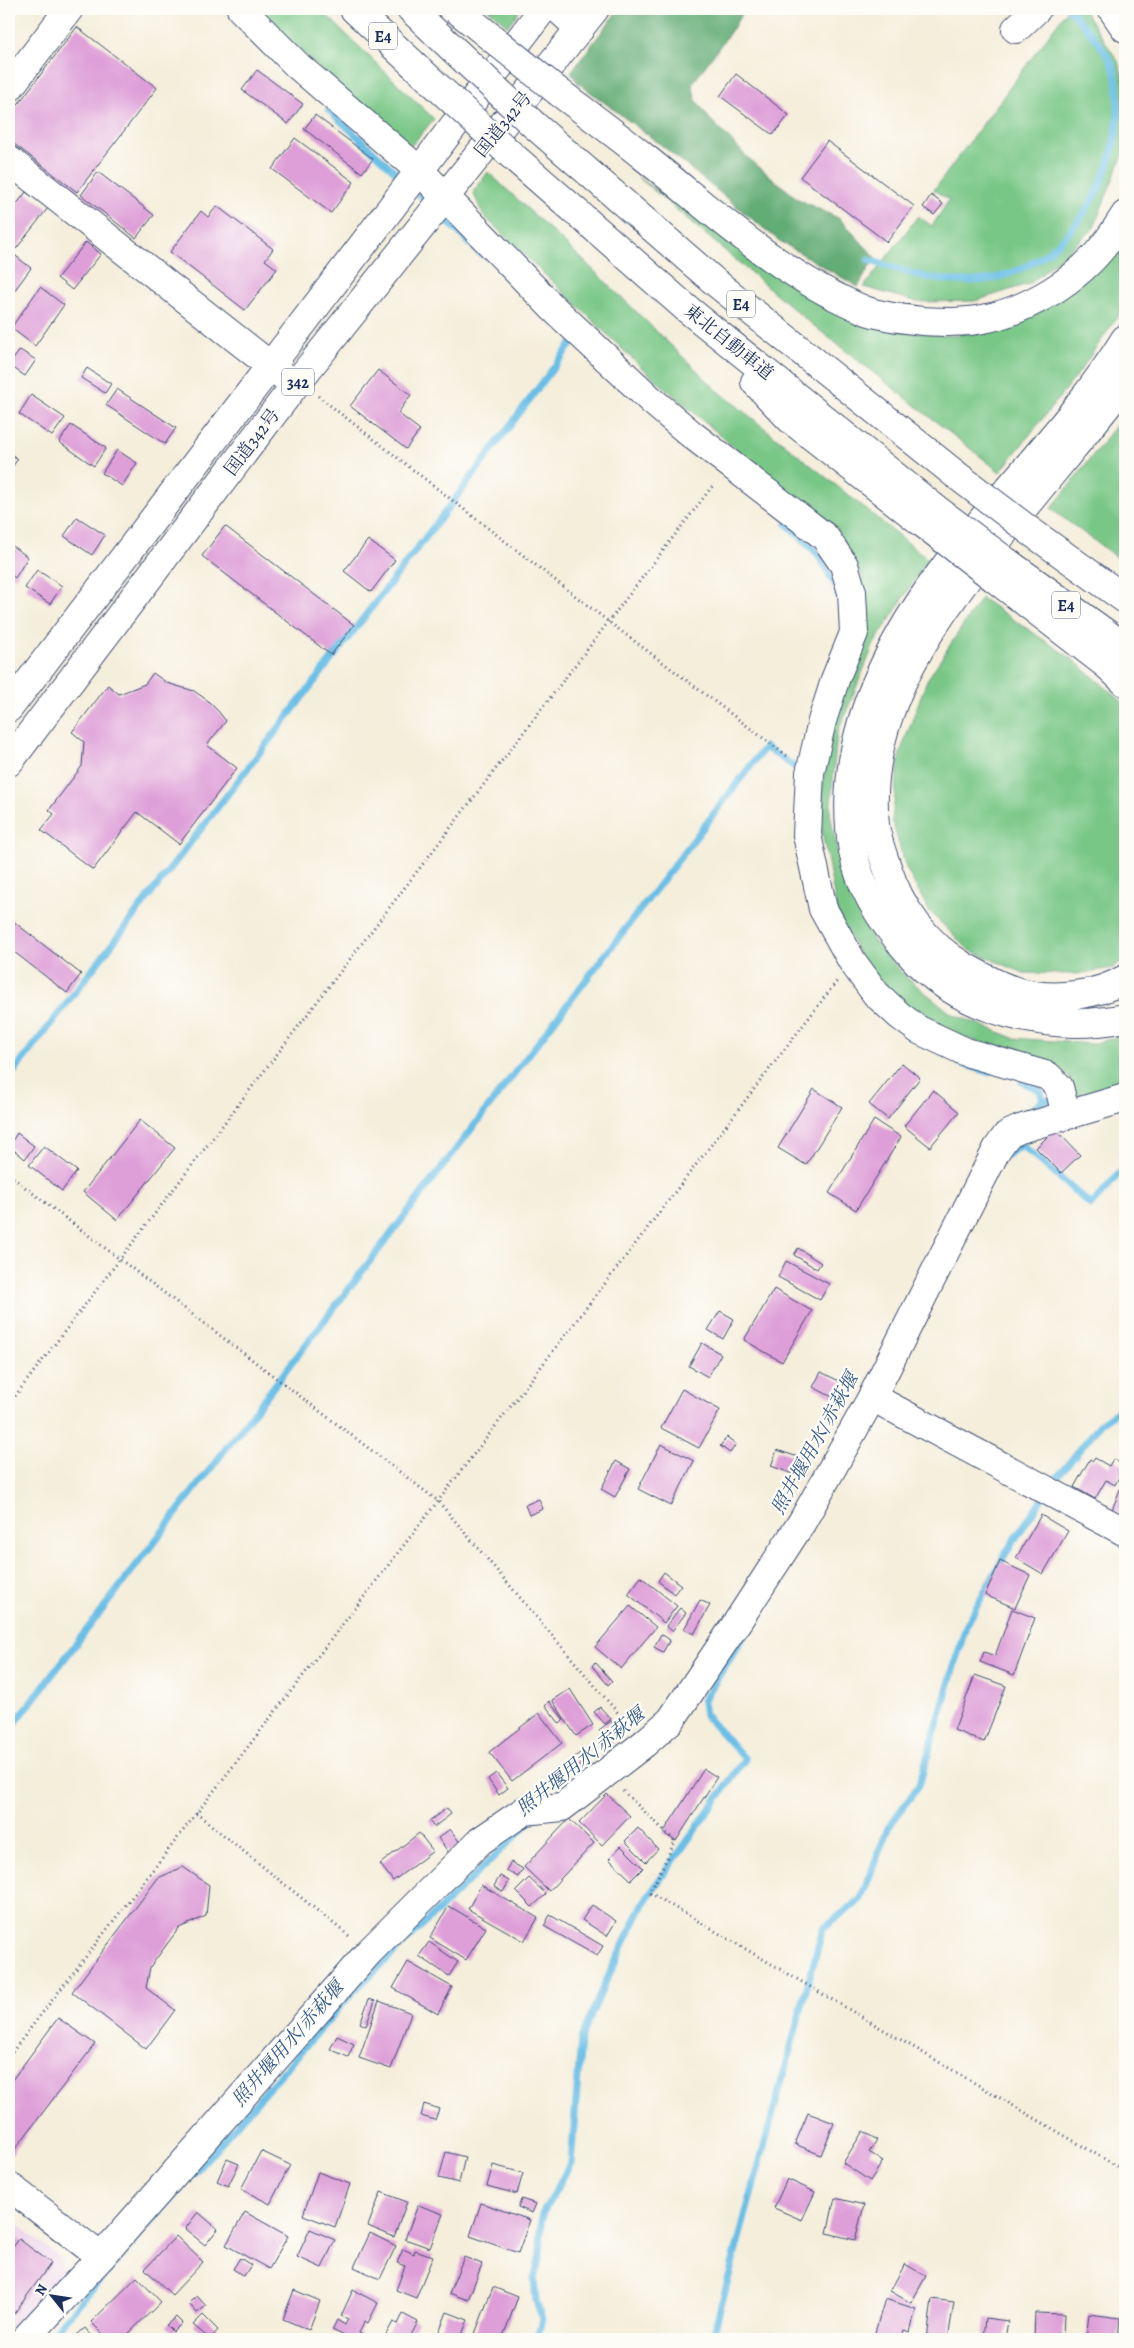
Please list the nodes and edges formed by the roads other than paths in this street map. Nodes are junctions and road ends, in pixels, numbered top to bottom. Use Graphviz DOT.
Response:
graph roads {
  1 [pos="69,9"];
  2 [pos="241,9"];
  3 [pos="354,9"];
  4 [pos="411,9"];
  5 [pos="456,9"];
  6 [pos="543,9"];
  7 [pos="558,9"];
  8 [pos="1037,9"];
  9 [pos="1112,9"];
  10 [pos="587,19"];
  11 [pos="1125,28"];
  12 [pos="1016,30"];
  13 [pos="9,88"];
  14 [pos="9,160"];
  15 [pos="421,172"];
  16 [pos="446,196"];
  17 [pos="1125,215"];
  18 [pos="1125,339"];
  19 [pos="270,365"];
  20 [pos="1125,383"];
  21 [pos="305,389"];
  22 [pos="1001,570"];
  23 [pos="1125,599"];
  24 [pos="1125,648"];
  25 [pos="1125,682"];
  26 [pos="9,708"];
  27 [pos="9,762"];
  28 [pos="1125,979"];
  29 [pos="1125,1018"];
  30 [pos="1125,1098"];
  31 [pos="1066,1115"];
  32 [pos="872,1396"];
  33 [pos="1125,1532"];
  34 [pos="9,2186"];
  35 [pos="101,2257"];
  36 [pos="25,2339"];
  1 -- 13 [label="main road"];
  2 -- 15 [label="main road"];
  3 -- 22 [label="main road, 東北自動車道 / E4, bridge"];
  4 -- 23 [label="main road, E4, bridge"];
  5 -- 17 [label="main road, bridge"];
  6 -- 15 [label="main road, 国道342号 / 342"];
  7 -- 10 [label="main road"];
  8 -- 12 [label="main road"];
  9 -- 11 [label="main road"];
  10 -- 16 [label="main road, 国道342号 / 342"];
  14 -- 19 [label="main road"];
  15 -- 16 [label="main road"];
  15 -- 19 [label="main road, 国道342号 / 342"];
  16 -- 21 [label="main road, 国道342号 / 342"];
  16 -- 31 [label="main road"];
  18 -- 29 [label="main road"];
  19 -- 21 [label="main road"];
  19 -- 26 [label="main road, 国道342号 / 342"];
  20 -- 28 [label="main road"];
  21 -- 27 [label="main road, 国道342号 / 342"];
  22 -- 24 [label="main road, 東北自動車道 / E4"];
  22 -- 25 [label="main road"];
  30 -- 31 [label="main road"];
  31 -- 32 [label="main road"];
  32 -- 33 [label="main road"];
  32 -- 35 [label="main road"];
  34 -- 35 [label="main road"];
  35 -- 36 [label="main road"];
}
